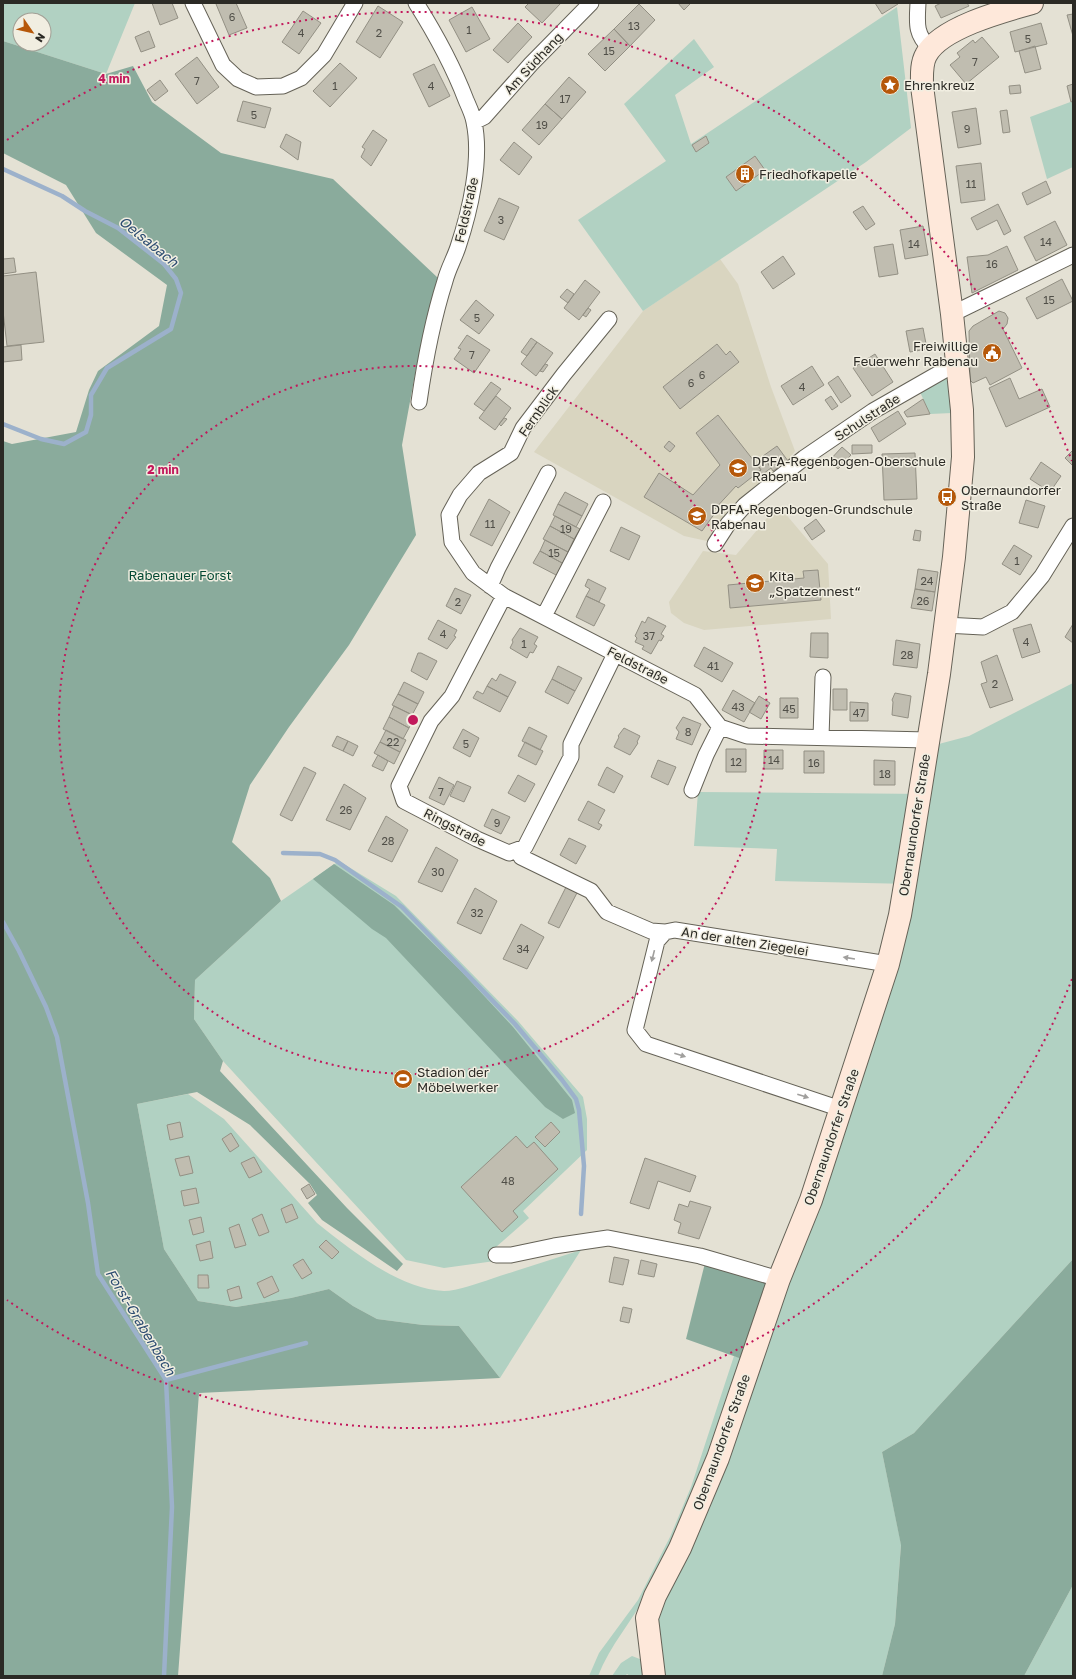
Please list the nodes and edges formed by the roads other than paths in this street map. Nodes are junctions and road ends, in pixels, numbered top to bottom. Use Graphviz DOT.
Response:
graph roads {
  1 [pos="193,3"];
  2 [pos="355,3"];
  3 [pos="416,3"];
  4 [pos="591,3"];
  5 [pos="918,3"];
  6 [pos="1032,3"];
  7 [pos="930,48"];
  8 [pos="474,122"];
  9 [pos="1073,255"];
  10 [pos="952,314"];
  11 [pos="609,319"];
  12 [pos="957,363"];
  13 [pos="419,402"];
  14 [pos="548,473"];
  15 [pos="460,496"];
  16 [pos="603,502"];
  17 [pos="1073,526"];
  18 [pos="715,544"];
  19 [pos="490,586"];
  20 [pos="504,596"];
  21 [pos="544,616"];
  22 [pos="945,625"];
  23 [pos="615,654"];
  24 [pos="823,677"];
  25 [pos="720,727"];
  26 [pos="821,737"];
  27 [pos="928,740"];
  28 [pos="692,790"];
  29 [pos="521,857"];
  30 [pos="664,932"];
  31 [pos="888,964"];
  32 [pos="841,1109"];
  33 [pos="496,1255"];
  34 [pos="779,1279"];
  35 [pos="654,1676"];
  1 -- 2 [label="street"];
  3 -- 8 [label="street, Feldstraße"];
  4 -- 8 [label="street, Am Südhang"];
  5 -- 7 [label="street"];
  6 -- 7 [label="street"];
  7 -- 10 [label="street, Obernaundorfer Straße"];
  8 -- 13 [label="street, Feldstraße"];
  9 -- 10 [label="street"];
  10 -- 12 [label="street, Obernaundorfer Straße"];
  11 -- 15 [label="street, Fernblick"];
  12 -- 18 [label="street, Schulstraße"];
  12 -- 22 [label="street, Obernaundorfer Straße"];
  14 -- 19 [label="street"];
  15 -- 19 [label="street, Feldstraße"];
  16 -- 21 [label="street"];
  17 -- 22 [label="street"];
  19 -- 20 [label="street, Feldstraße"];
  20 -- 21 [label="street, Feldstraße"];
  20 -- 23 [label="street, Ringstraße"];
  21 -- 23 [label="street, Feldstraße"];
  22 -- 27 [label="street, Obernaundorfer Straße"];
  23 -- 25 [label="street, Feldstraße"];
  24 -- 26 [label="street"];
  25 -- 26 [label="street"];
  25 -- 28 [label="street"];
  26 -- 27 [label="street"];
  27 -- 31 [label="street, Obernaundorfer Straße"];
  29 -- 30 [label="street"];
  31 -- 30 [label="street, An der alten Ziegelei, one-way"];
  30 -- 32 [label="street, An der alten Ziegelei, one-way"];
  31 -- 32 [label="street, Obernaundorfer Straße"];
  32 -- 34 [label="street, Obernaundorfer Straße"];
  33 -- 34 [label="street"];
  34 -- 35 [label="street, Obernaundorfer Straße"];
}
